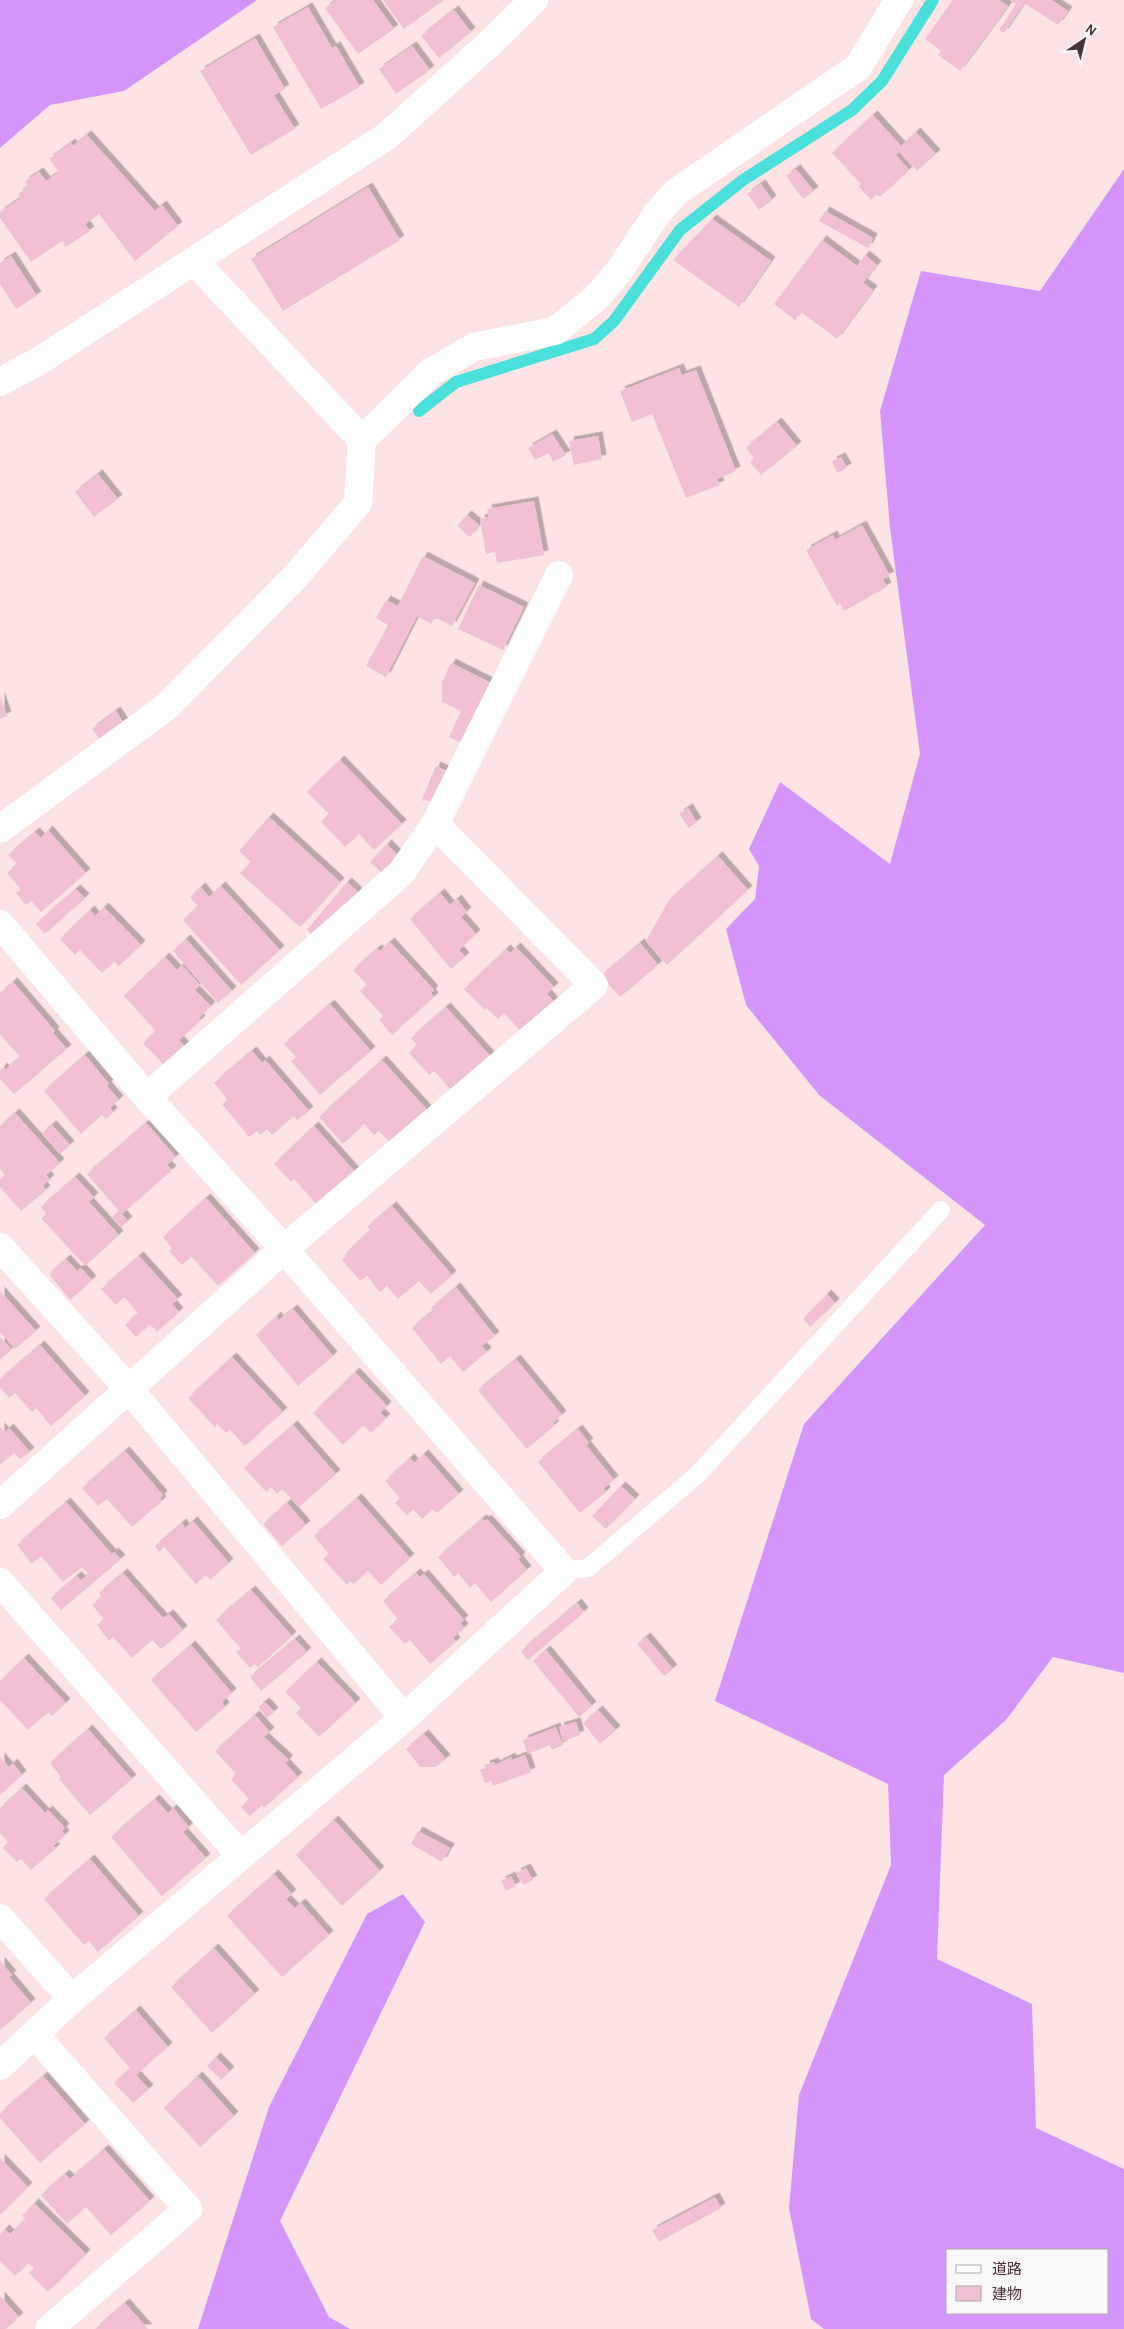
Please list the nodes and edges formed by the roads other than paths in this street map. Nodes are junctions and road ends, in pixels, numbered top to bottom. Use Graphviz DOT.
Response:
graph roads {
  1 [pos="534,0"];
  2 [pos="899,0"];
  3 [pos="194,261"];
  4 [pos="0,382"];
  5 [pos="362,440"];
  6 [pos="559,575"];
  7 [pos="435,824"];
  8 [pos="0,829"];
  9 [pos="0,924"];
  10 [pos="147,1097"];
  11 [pos="941,1210"];
  12 [pos="0,1247"];
  13 [pos="284,1249"];
  14 [pos="129,1389"];
  15 [pos="0,1505"];
  16 [pos="564,1571"];
  17 [pos="0,1582"];
  18 [pos="404,1718"];
  19 [pos="241,1856"];
  20 [pos="0,1918"];
  21 [pos="72,1999"];
  22 [pos="35,2035"];
  23 [pos="0,2066"];
  24 [pos="49,2329"];
  1 -- 3 [label="street"];
  2 -- 5 [label="street"];
  3 -- 4 [label="street"];
  3 -- 5 [label="street"];
  5 -- 8 [label="street"];
  6 -- 7 [label="street"];
  7 -- 10 [label="street"];
  7 -- 13 [label="street"];
  9 -- 10 [label="street"];
  10 -- 13 [label="street"];
  11 -- 16 [label="lane"];
  12 -- 14 [label="street"];
  13 -- 14 [label="street"];
  13 -- 16 [label="street"];
  14 -- 15 [label="street"];
  14 -- 18 [label="street"];
  16 -- 18 [label="street"];
  17 -- 19 [label="street"];
  18 -- 19 [label="street"];
  19 -- 21 [label="street"];
  20 -- 21 [label="street"];
  21 -- 22 [label="street"];
  22 -- 23 [label="street"];
  22 -- 24 [label="street"];
}
